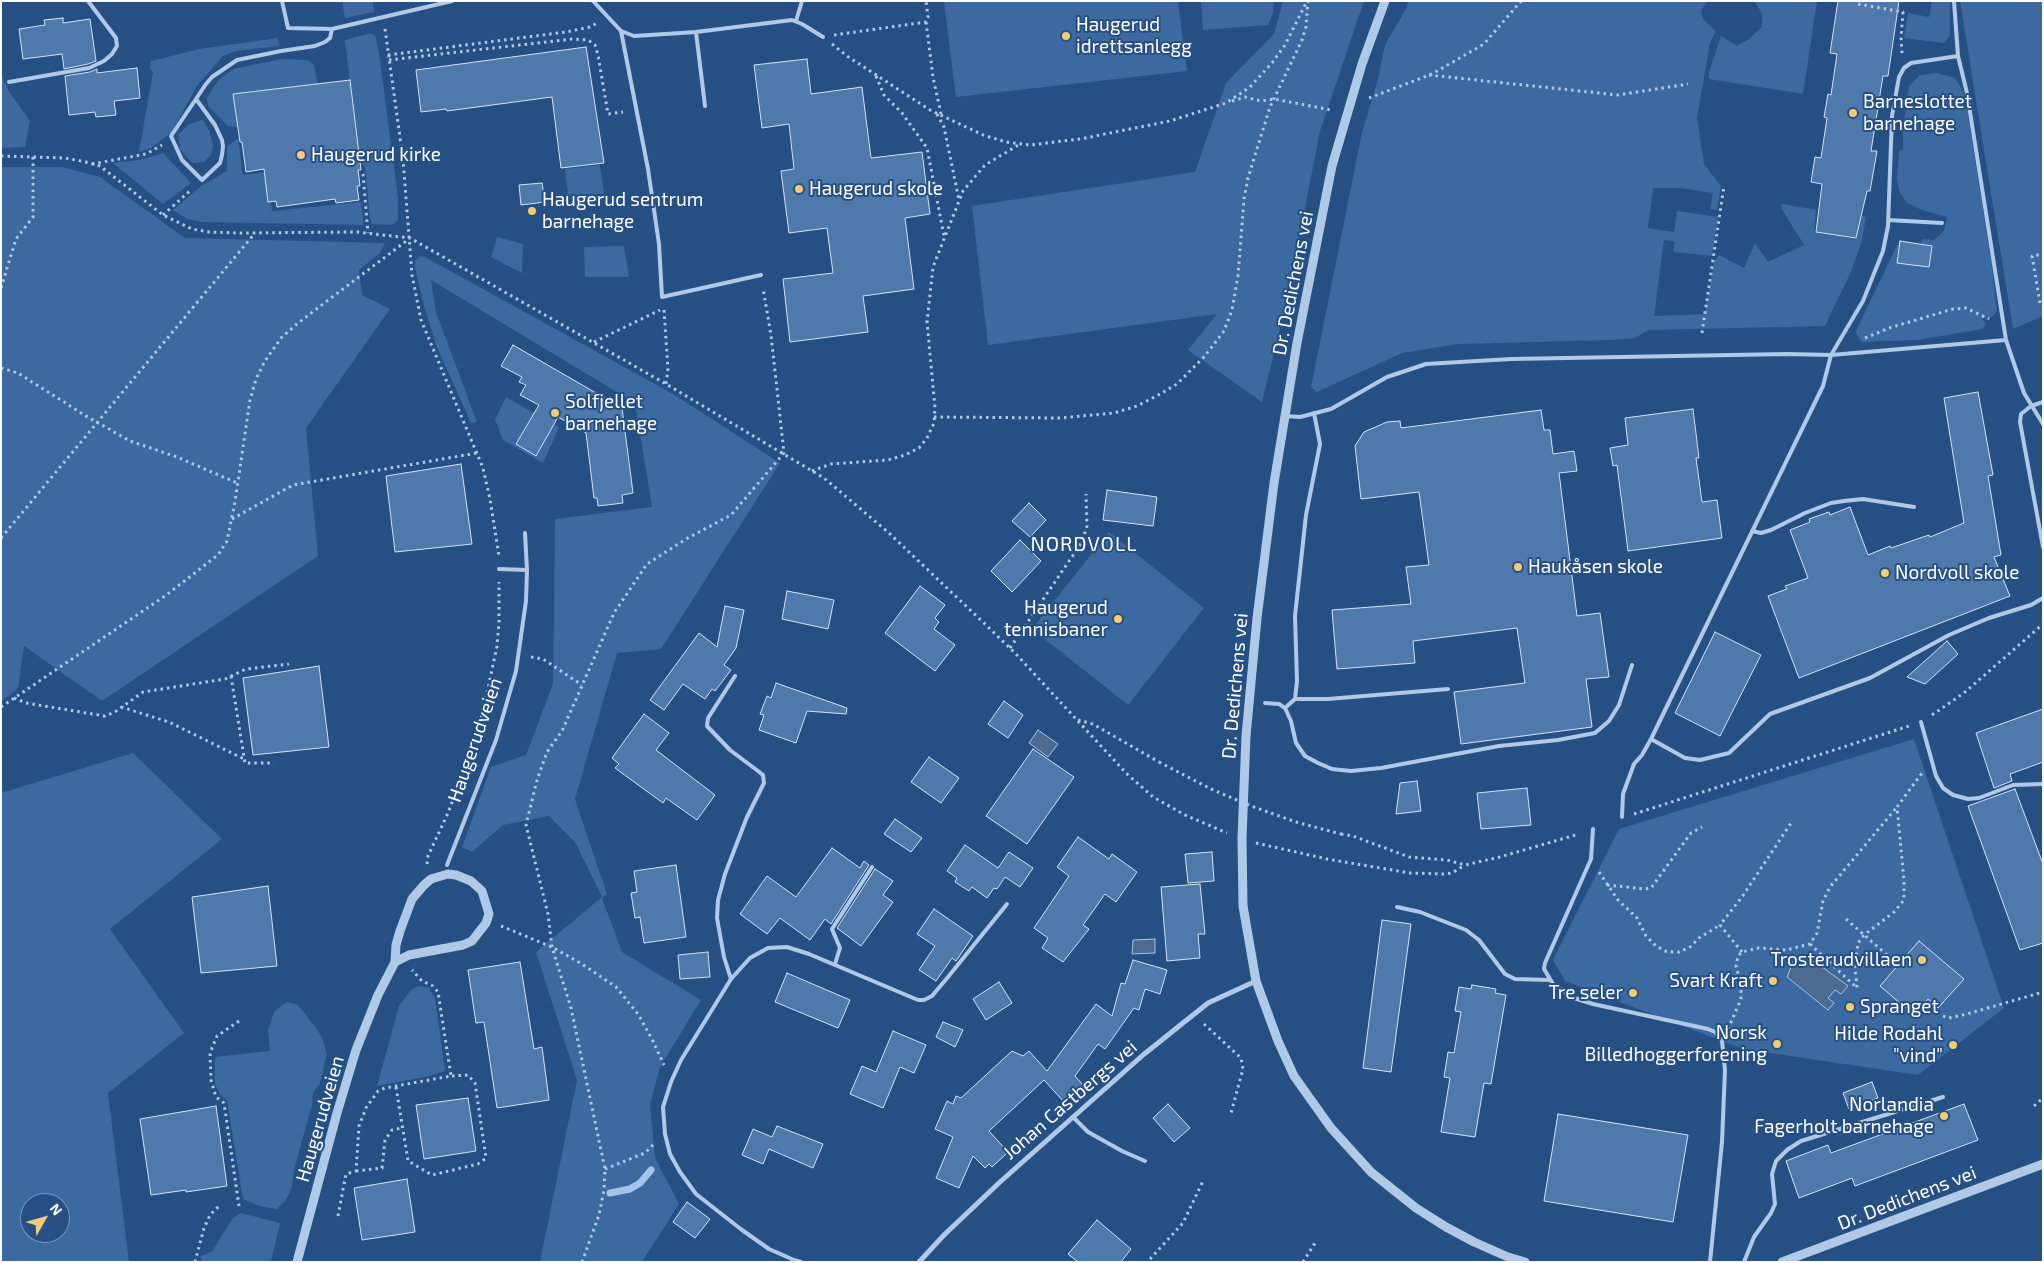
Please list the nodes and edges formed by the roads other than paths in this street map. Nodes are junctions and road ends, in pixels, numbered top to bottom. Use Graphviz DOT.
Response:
graph roads {
  1 [pos="88,1"];
  2 [pos="282,1"];
  3 [pos="420,1"];
  4 [pos="452,1"];
  5 [pos="593,1"];
  6 [pos="802,1"];
  7 [pos="1386,1"];
  8 [pos="1954,1"];
  9 [pos="420,7"];
  10 [pos="796,21"];
  11 [pos="332,28"];
  12 [pos="621,31"];
  13 [pos="696,32"];
  14 [pos="823,37"];
  15 [pos="1958,56"];
  16 [pos="9,82"];
  17 [pos="196,99"];
  18 [pos="705,106"];
  19 [pos="1888,220"];
  20 [pos="1942,224"];
  21 [pos="761,274"];
  22 [pos="2006,340"];
  23 [pos="1831,355"];
  24 [pos="2043,402"];
  25 [pos="2031,406"];
  26 [pos="1314,413"];
  27 [pos="1285,416"];
  28 [pos="2043,424"];
  29 [pos="1914,507"];
  30 [pos="1752,531"];
  31 [pos="525,532"];
  32 [pos="2043,547"];
  33 [pos="499,569"];
  34 [pos="527,570"];
  35 [pos="2043,598"];
  36 [pos="1632,665"];
  37 [pos="735,676"];
  38 [pos="1448,689"];
  39 [pos="1295,699"];
  40 [pos="1265,703"];
  41 [pos="1285,708"];
  42 [pos="1921,722"];
  43 [pos="1651,739"];
  44 [pos="2043,784"];
  45 [pos="1622,818"];
  46 [pos="1593,830"];
  47 [pos="447,865"];
  48 [pos="872,867"];
  49 [pos="1007,904"];
  50 [pos="1397,907"];
  51 [pos="395,962"];
  52 [pos="835,964"];
  53 [pos="731,979"];
  54 [pos="1549,980"];
  55 [pos="1256,981"];
  56 [pos="1943,1097"];
  57 [pos="1074,1118"];
  58 [pos="1145,1161"];
  59 [pos="2043,1164"];
  60 [pos="297,1262"];
  61 [pos="801,1262"];
  62 [pos="919,1262"];
  63 [pos="1525,1262"];
  64 [pos="1710,1262"];
  65 [pos="1744,1262"];
  66 [pos="1782,1262"];
  1 -- 16 [label="lane"];
  2 -- 11 [label="lane"];
  3 -- 9 [label="lane"];
  4 -- 9 [label="lane"];
  5 -- 12 [label="lane"];
  6 -- 10 [label="lane"];
  7 -- 27 [label="street, Dr. Dedichens vei"];
  8 -- 15 [label="lane"];
  9 -- 11 [label="lane"];
  10 -- 13 [label="lane"];
  10 -- 14 [label="lane"];
  11 -- 17 [label="lane"];
  12 -- 13 [label="lane"];
  12 -- 21 [label="lane"];
  13 -- 18 [label="lane"];
  15 -- 19 [label="lane"];
  15 -- 22 [label="lane"];
  17 -- 17 [label="lane"];
  19 -- 20 [label="lane"];
  19 -- 23 [label="lane"];
  22 -- 23 [label="lane"];
  22 -- 25 [label="lane"];
  23 -- 26 [label="lane"];
  23 -- 30 [label="lane"];
  24 -- 25 [label="lane"];
  25 -- 28 [label="lane"];
  25 -- 32 [label="lane"];
  26 -- 27 [label="lane"];
  26 -- 39 [label="lane"];
  27 -- 55 [label="street, Dr. Dedichens vei"];
  29 -- 30 [label="lane"];
  30 -- 43 [label="lane"];
  31 -- 34 [label="lane, Haugerudveien"];
  33 -- 34 [label="lane"];
  34 -- 47 [label="lane, Haugerudveien"];
  35 -- 43 [label="lane"];
  36 -- 41 [label="lane"];
  37 -- 53 [label="lane"];
  38 -- 39 [label="lane"];
  39 -- 41 [label="lane"];
  40 -- 41 [label="lane"];
  42 -- 44 [label="lane"];
  43 -- 45 [label="lane"];
  46 -- 54 [label="lane"];
  48 -- 52 [label="lane"];
  49 -- 52 [label="lane"];
  50 -- 54 [label="lane"];
  51 -- 51 [label="street, Haugerudveien"];
  51 -- 60 [label="street, Haugerudveien"];
  52 -- 53 [label="lane"];
  53 -- 61 [label="lane"];
  54 -- 64 [label="lane"];
  55 -- 57 [label="street, Johan Castbergs vei"];
  55 -- 63 [label="street, Dr. Dedichens vei"];
  56 -- 65 [label="lane"];
  57 -- 58 [label="lane"];
  57 -- 62 [label="street, Johan Castbergs vei"];
  59 -- 66 [label="street, Dr. Dedichens vei"];
}
